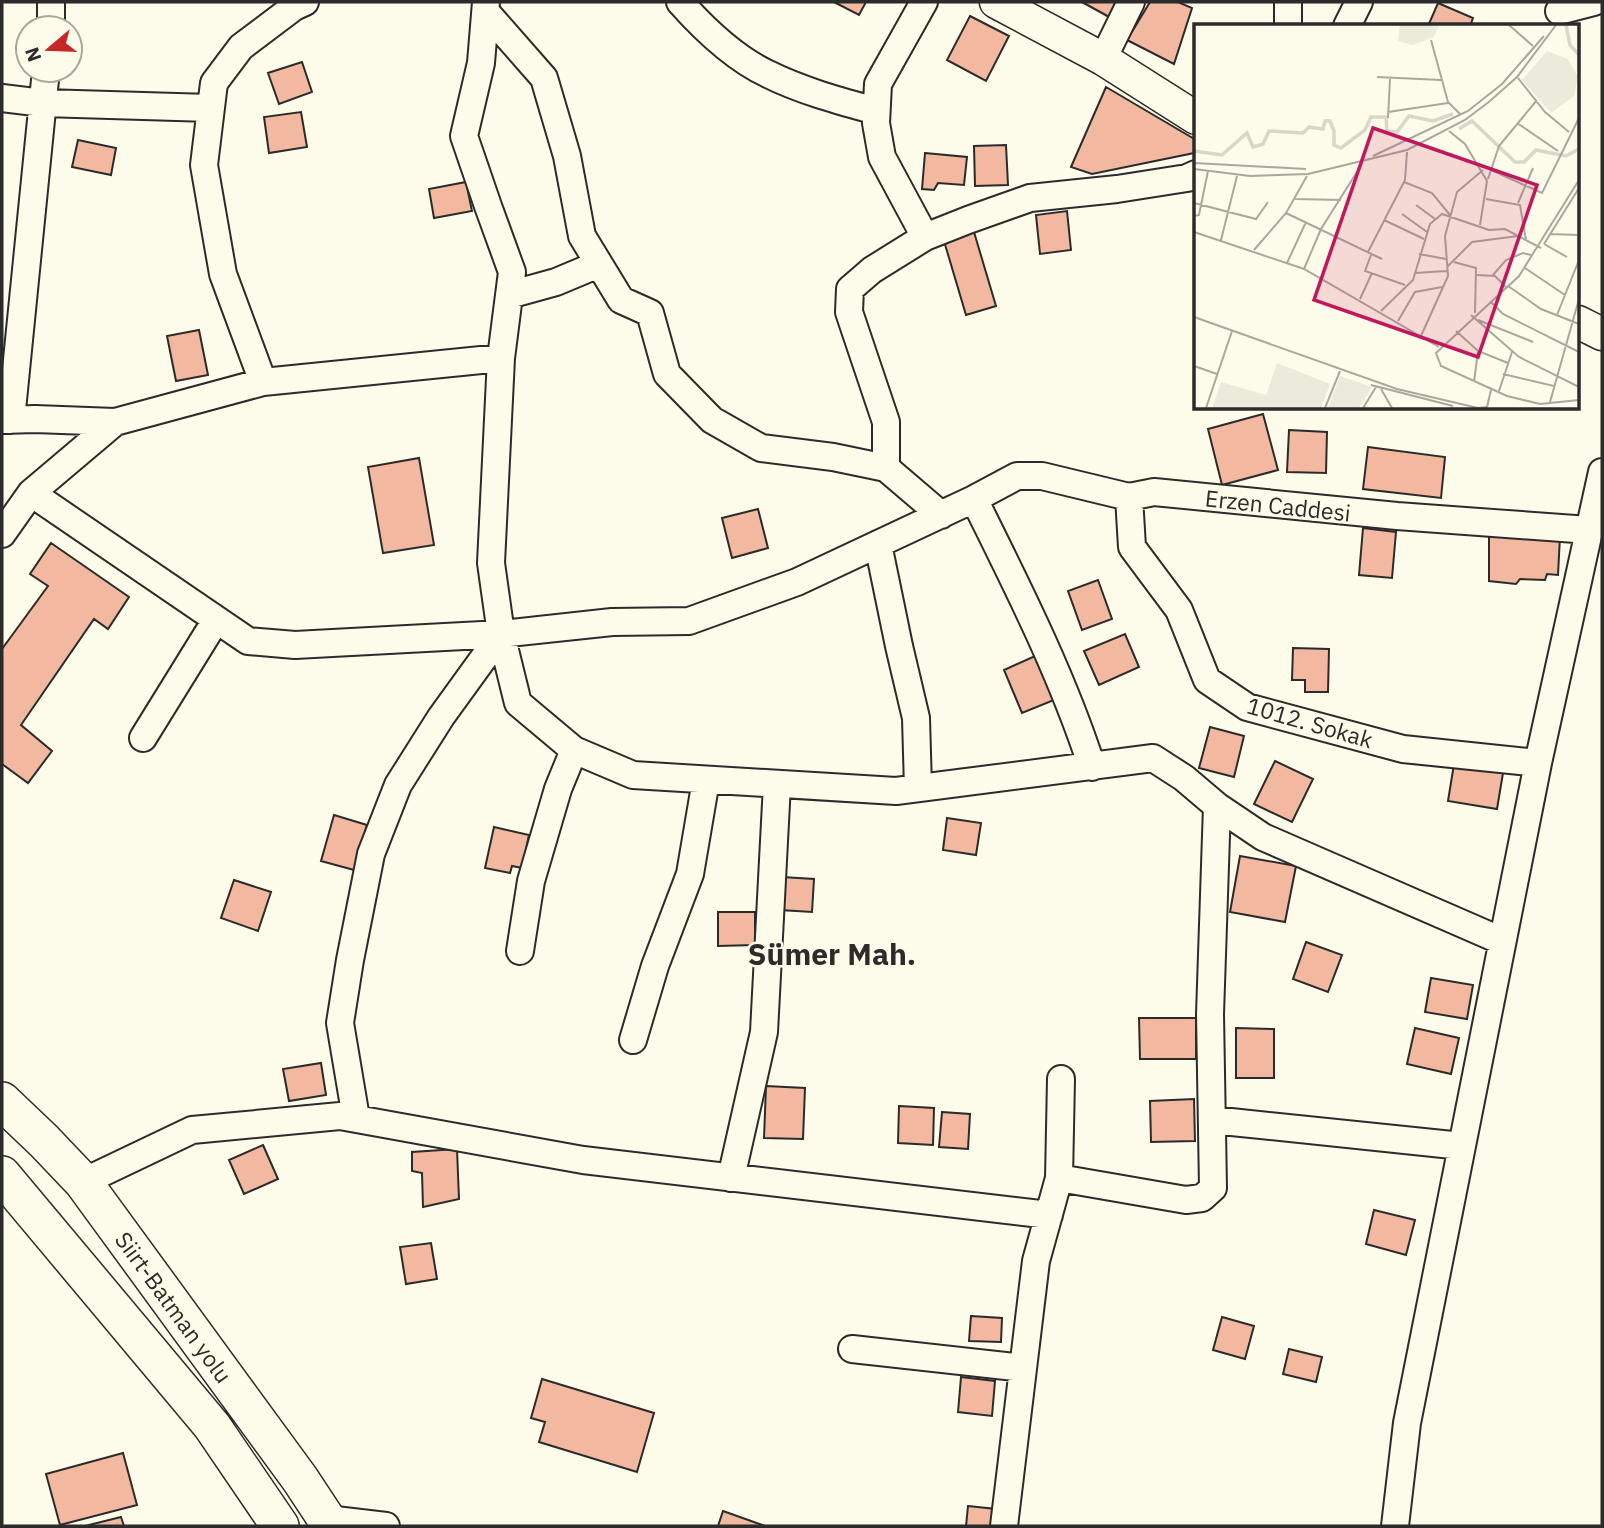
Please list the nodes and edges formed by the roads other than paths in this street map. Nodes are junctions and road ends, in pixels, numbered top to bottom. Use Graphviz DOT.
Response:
graph roads {
  1 [pos="305,2"];
  2 [pos="680,2"];
  3 [pos="924,2"];
  4 [pos="996,2"];
  5 [pos="1131,2"];
  6 [pos="1288,2"];
  7 [pos="1359,2"];
  8 [pos="1594,2"];
  9 [pos="486,7"];
  10 [pos="1557,13"];
  11 [pos="1288,24"];
  12 [pos="1348,24"];
  13 [pos="1103,59"];
  14 [pos="45,84"];
  15 [pos="2,98"];
  16 [pos="43,103"];
  17 [pos="211,108"];
  18 [pos="876,111"];
  19 [pos="1194,117"];
  20 [pos="1194,175"];
  21 [pos="925,237"];
  22 [pos="599,264"];
  23 [pos="509,295"];
  24 [pos="1580,323"];
  25 [pos="1602,334"];
  26 [pos="500,358"];
  27 [pos="263,382"];
  28 [pos="6,420"];
  29 [pos="115,422"];
  30 [pos="886,468"];
  31 [pos="1602,472"];
  32 [pos="31,494"];
  33 [pos="1129,497"];
  34 [pos="974,499"];
  35 [pos="941,515"];
  36 [pos="1590,530"];
  37 [pos="2,534"];
  38 [pos="878,544"];
  39 [pos="216,620"];
  40 [pos="501,634"];
  41 [pos="143,738"];
  42 [pos="574,750"];
  43 [pos="1538,763"];
  44 [pos="1092,767"];
  45 [pos="706,780"];
  46 [pos="777,784"];
  47 [pos="919,788"];
  48 [pos="1217,806"];
  49 [pos="1502,941"];
  50 [pos="520,951"];
  51 [pos="632,1040"];
  52 [pos="1061,1079"];
  53 [pos="2,1101"];
  54 [pos="356,1118"];
  55 [pos="1212,1121"];
  56 [pos="1462,1146"];
  57 [pos="2,1175"];
  58 [pos="732,1178"];
  59 [pos="1059,1178"];
  60 [pos="83,1182"];
  61 [pos="1049,1215"];
  62 [pos="852,1349"];
  63 [pos="1023,1368"];
  64 [pos="329,1522"];
  65 [pos="280,1526"];
  66 [pos="386,1526"];
  67 [pos="1004,1526"];
  68 [pos="1395,1526"];
  1 -- 17 [label="street"];
  2 -- 18 [label="street"];
  3 -- 18 [label="street"];
  4 -- 13 [label="main road"];
  5 -- 13 [label="street"];
  6 -- 11 [label="street"];
  7 -- 12 [label="street"];
  8 -- 10 [label="street"];
  9 -- 22 [label="street"];
  9 -- 23 [label="street"];
  13 -- 19 [label="main road"];
  14 -- 16 [label="street"];
  15 -- 16 [label="street"];
  16 -- 17 [label="street"];
  16 -- 28 [label="street"];
  17 -- 27 [label="street"];
  18 -- 21 [label="street"];
  20 -- 21 [label="street"];
  21 -- 30 [label="street"];
  22 -- 23 [label="street"];
  22 -- 30 [label="street"];
  23 -- 26 [label="street"];
  24 -- 25 [label="main road"];
  26 -- 27 [label="street"];
  26 -- 40 [label="street"];
  27 -- 29 [label="street"];
  28 -- 29 [label="street"];
  29 -- 32 [label="street"];
  30 -- 35 [label="street"];
  31 -- 36 [label="street"];
  32 -- 37 [label="street"];
  32 -- 39 [label="street, Erzen Caddesi"];
  33 -- 34 [label="street, Erzen Caddesi"];
  33 -- 36 [label="street, Erzen Caddesi"];
  33 -- 43 [label="street, 1012. Sokak"];
  34 -- 35 [label="street, Erzen Caddesi"];
  34 -- 44 [label="street"];
  35 -- 38 [label="street, Erzen Caddesi"];
  36 -- 43 [label="street"];
  38 -- 40 [label="street, Erzen Caddesi"];
  38 -- 47 [label="street"];
  39 -- 40 [label="street, Erzen Caddesi"];
  39 -- 41 [label="street"];
  40 -- 42 [label="street"];
  40 -- 54 [label="street"];
  42 -- 45 [label="street"];
  42 -- 50 [label="street"];
  43 -- 49 [label="street"];
  44 -- 47 [label="street"];
  44 -- 48 [label="street"];
  45 -- 46 [label="street"];
  45 -- 51 [label="street"];
  46 -- 47 [label="street"];
  46 -- 58 [label="street"];
  48 -- 49 [label="street"];
  48 -- 55 [label="street"];
  49 -- 56 [label="street"];
  52 -- 59 [label="street"];
  53 -- 60 [label="highway, Siirt-Batman yolu"];
  54 -- 58 [label="street"];
  54 -- 60 [label="street"];
  55 -- 56 [label="street"];
  55 -- 59 [label="street"];
  56 -- 68 [label="street"];
  57 -- 65 [label="highway, Siirt-Batman yolu"];
  58 -- 61 [label="street"];
  59 -- 61 [label="street"];
  60 -- 64 [label="highway, Siirt-Batman yolu"];
  61 -- 63 [label="street"];
  62 -- 63 [label="street"];
  63 -- 67 [label="street"];
  64 -- 66 [label="street"];
}
